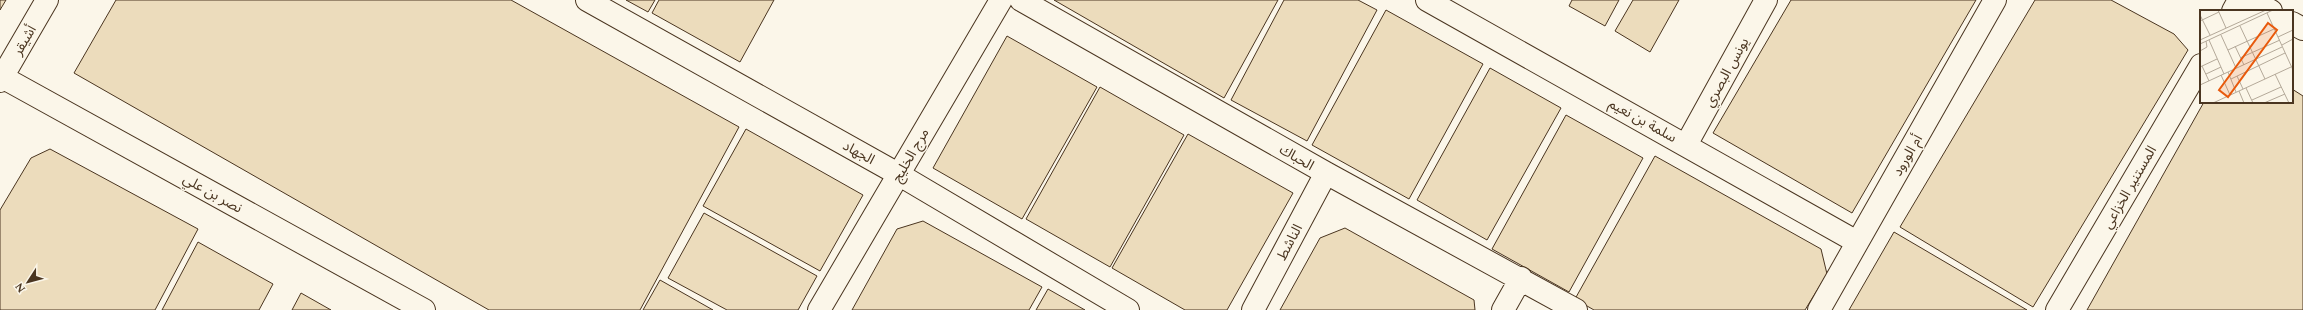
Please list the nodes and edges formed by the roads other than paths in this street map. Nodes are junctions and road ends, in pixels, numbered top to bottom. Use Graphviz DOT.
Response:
graph roads {
  1 [pos="47,0"];
  2 [pos="587,0"];
  3 [pos="1001,0"];
  4 [pos="1022,0"];
  5 [pos="1427,0"];
  6 [pos="1766,0"];
  7 [pos="1995,0"];
  8 [pos="2239,0"];
  9 [pos="2252,0"];
  10 [pos="2234,10"];
  11 [pos="2269,10"];
  12 [pos="2293,24"];
  13 [pos="2303,29"];
  14 [pos="2200,67"];
  15 [pos="1,79"];
  16 [pos="1686,144"];
  17 [pos="1326,173"];
  18 [pos="898,174"];
  19 [pos="1857,242"];
  20 [pos="1521,278"];
  21 [pos="424,310"];
  22 [pos="820,310"];
  23 [pos="1128,310"];
  24 [pos="1253,310"];
  25 [pos="1504,310"];
  26 [pos="1576,310"];
  27 [pos="1819,310"];
  28 [pos="2057,310"];
  1 -- 15 [label="street, أشيقر"];
  2 -- 18 [label="street, الجهاد"];
  3 -- 18 [label="street, مرج الخليج"];
  4 -- 17 [label="street, الحباك"];
  5 -- 16 [label="street, سلمة بن نعيم"];
  6 -- 16 [label="street, يونس البصري"];
  7 -- 19 [label="street, أم الورود"];
  8 -- 10 [label="street"];
  9 -- 11 [label="street"];
  12 -- 13 [label="street"];
  14 -- 28 [label="street, المستنير الخزاعي"];
  15 -- 21 [label="street, نصر بن علي"];
  16 -- 19 [label="street, سلمة بن نعيم"];
  17 -- 20 [label="street, الحباك"];
  17 -- 24 [label="street, الناشط"];
  18 -- 22 [label="street, مرج الخليج"];
  18 -- 23 [label="street, الجهاد"];
  19 -- 27 [label="street, أم الورود"];
  20 -- 25 [label="street"];
  20 -- 26 [label="street, الحباك"];
}
